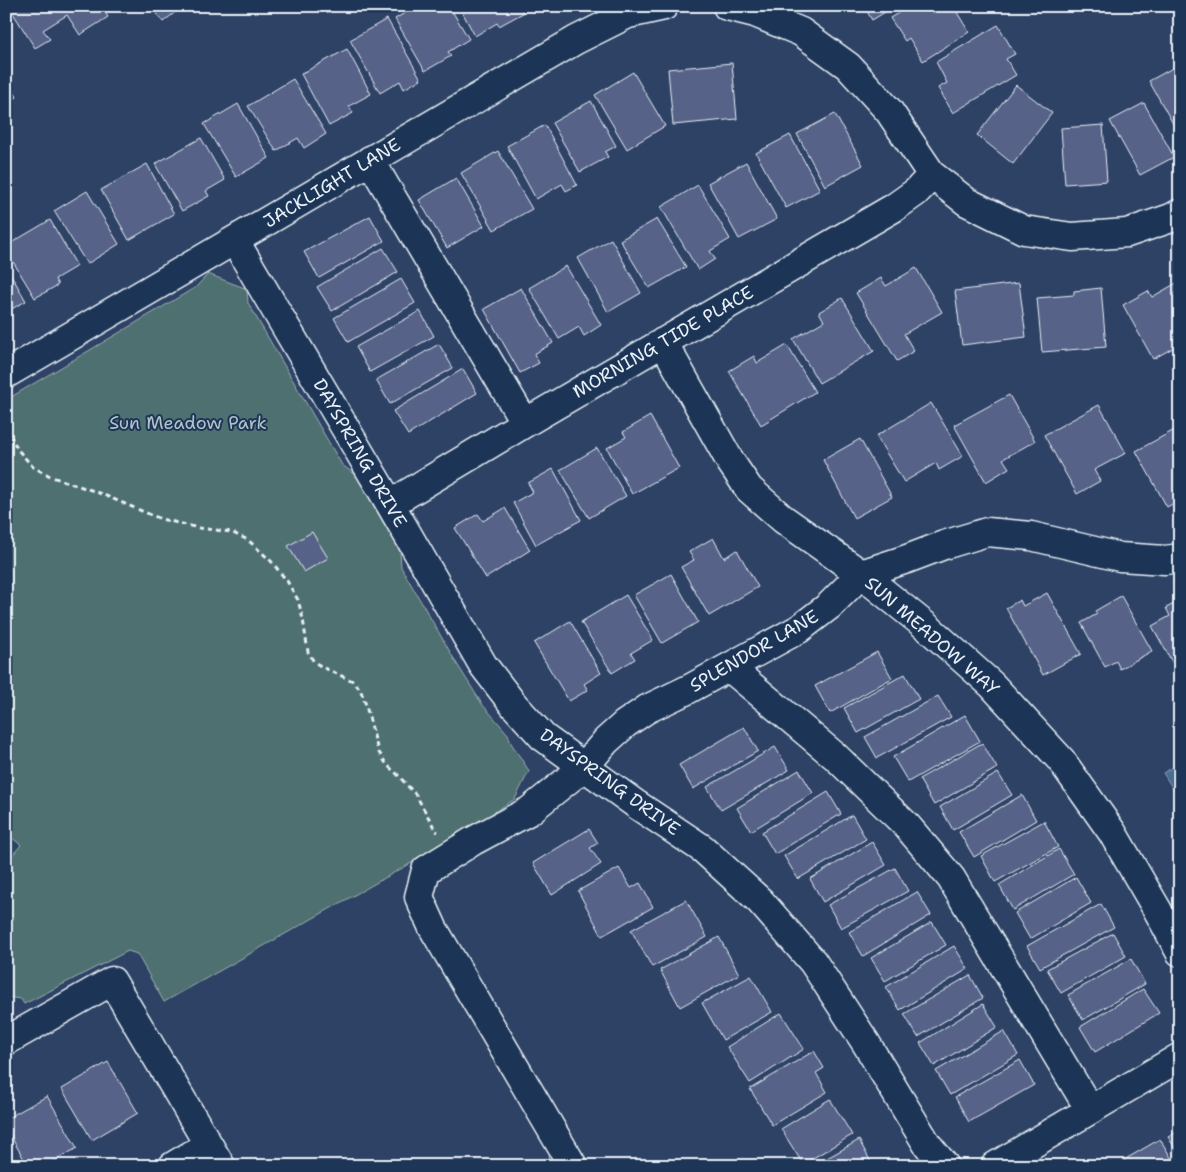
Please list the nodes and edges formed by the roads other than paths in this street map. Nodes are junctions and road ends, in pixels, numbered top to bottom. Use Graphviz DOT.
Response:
graph roads {
  1 [pos="664,6"];
  2 [pos="727,6"];
  3 [pos="370,160"];
  4 [pos="932,175"];
  5 [pos="1180,213"];
  6 [pos="235,240"];
  7 [pos="663,342"];
  8 [pos="6,374"];
  9 [pos="525,423"];
  10 [pos="390,504"];
  11 [pos="1180,558"];
  12 [pos="861,574"];
  13 [pos="730,668"];
  14 [pos="584,767"];
  15 [pos="1180,952"];
  16 [pos="6,1041"];
  17 [pos="1180,1057"];
  18 [pos="1090,1110"];
  19 [pos="215,1155"];
  20 [pos="174,1166"];
  21 [pos="573,1166"];
  22 [pos="945,1166"];
  23 [pos="995,1166"];
  1 -- 3 [label="street, JACKLIGHT LANE"];
  2 -- 4 [label="street"];
  3 -- 6 [label="street, JACKLIGHT LANE"];
  3 -- 9 [label="street"];
  4 -- 5 [label="street"];
  4 -- 7 [label="street, MORNING TIDE PLACE"];
  6 -- 8 [label="street, JACKLIGHT LANE"];
  6 -- 10 [label="street, DAYSPRING DRIVE"];
  7 -- 9 [label="street, MORNING TIDE PLACE"];
  7 -- 12 [label="street, SUN MEADOW WAY"];
  9 -- 10 [label="street, MORNING TIDE PLACE"];
  10 -- 14 [label="street, DAYSPRING DRIVE"];
  11 -- 12 [label="street, SPLENDOR LANE"];
  12 -- 13 [label="street, SPLENDOR LANE"];
  12 -- 15 [label="street, SUN MEADOW WAY"];
  13 -- 14 [label="street, SPLENDOR LANE"];
  13 -- 18 [label="street"];
  14 -- 21 [label="street, SPLENDOR LANE"];
  14 -- 22 [label="street, DAYSPRING DRIVE"];
  16 -- 19 [label="street"];
  17 -- 18 [label="street"];
  18 -- 23 [label="street"];
  19 -- 20 [label="street"];
}
